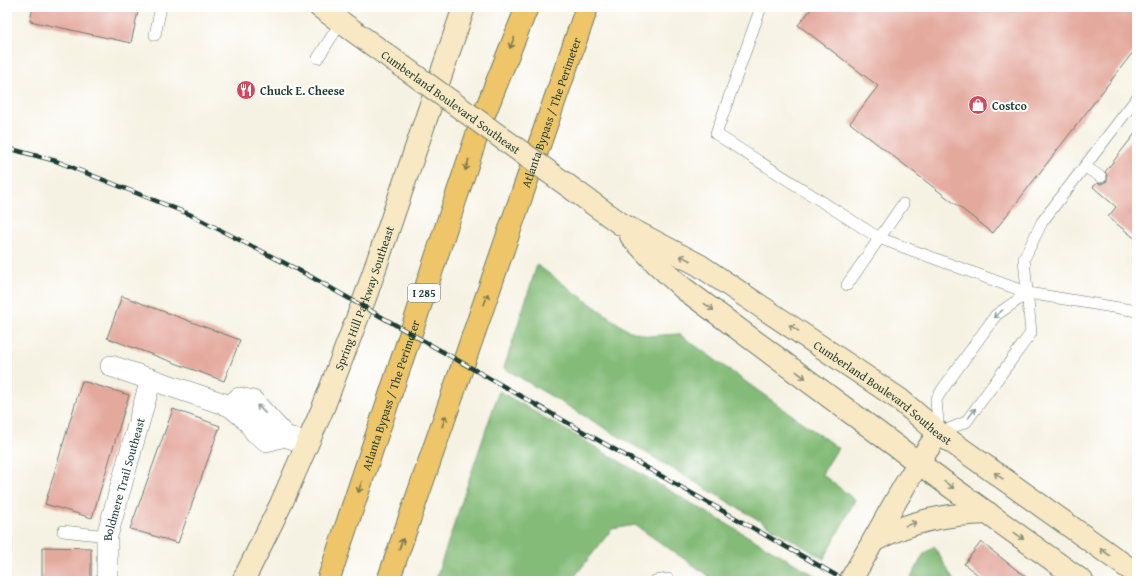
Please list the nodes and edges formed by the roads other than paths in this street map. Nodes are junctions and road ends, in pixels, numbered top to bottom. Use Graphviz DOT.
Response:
graph roads {
  1 [pos="161,7"];
  2 [pos="320,7"];
  3 [pos="464,7"];
  4 [pos="527,7"];
  5 [pos="587,7"];
  6 [pos="761,7"];
  7 [pos="341,22"];
  8 [pos="155,35"];
  9 [pos="318,58"];
  10 [pos="1137,98"];
  11 [pos="1085,167"];
  12 [pos="1101,178"];
  13 [pos="903,204"];
  14 [pos="621,224"];
  15 [pos="879,238"];
  16 [pos="847,285"];
  17 [pos="1028,293"];
  18 [pos="1137,310"];
  19 [pos="111,366"];
  20 [pos="151,380"];
  21 [pos="939,433"];
  22 [pos="306,444"];
  23 [pos="918,462"];
  24 [pos="988,513"];
  25 [pos="63,531"];
  26 [pos="107,536"];
  27 [pos="875,540"];
  28 [pos="1137,574"];
  29 [pos="668,579"];
  30 [pos="107,581"];
  31 [pos="244,581"];
  32 [pos="328,581"];
  33 [pos="388,581"];
  34 [pos="655,581"];
  35 [pos="850,581"];
  36 [pos="1082,581"];
  1 -- 8 [label="lane"];
  2 -- 7 [label="main road, Cumberland Boulevard Southeast"];
  3 -- 22 [label="main road, Spring Hill Parkway Southeast"];
  4 -- 32 [label="highway, Atlanta Bypass / The Perimeter / I 285, one-way"];
  33 -- 5 [label="highway, Atlanta Bypass / The Perimeter, one-way"];
  6 -- 15 [label="lane"];
  7 -- 9 [label="lane"];
  7 -- 14 [label="main road, Cumberland Boulevard Southeast, bridge"];
  10 -- 11 [label="lane"];
  11 -- 12 [label="lane"];
  11 -- 17 [label="lane"];
  13 -- 15 [label="lane"];
  21 -- 14 [label="main road, Cumberland Boulevard Southeast, one-way"];
  14 -- 23 [label="main road, Cumberland Boulevard Southeast, one-way"];
  15 -- 16 [label="lane"];
  15 -- 17 [label="lane"];
  17 -- 18 [label="lane"];
  17 -- 21 [label="lane, one-way"];
  21 -- 17 [label="lane, one-way"];
  19 -- 20 [label="street"];
  20 -- 22 [label="street"];
  20 -- 26 [label="street, Boldmere Trail Southeast"];
  21 -- 23 [label="main road"];
  28 -- 21 [label="main road, Cumberland Boulevard Southeast, one-way"];
  22 -- 31 [label="main road, Spring Hill Parkway Southeast"];
  23 -- 24 [label="main road, Cumberland Boulevard Southeast, one-way"];
  23 -- 27 [label="main road"];
  27 -- 24 [label="main road, one-way"];
  24 -- 36 [label="main road, Cumberland Boulevard Southeast, one-way"];
  25 -- 26 [label="lane"];
  26 -- 30 [label="street, Boldmere Trail Southeast"];
  27 -- 35 [label="main road"];
  29 -- 34 [label="lane"];
}
